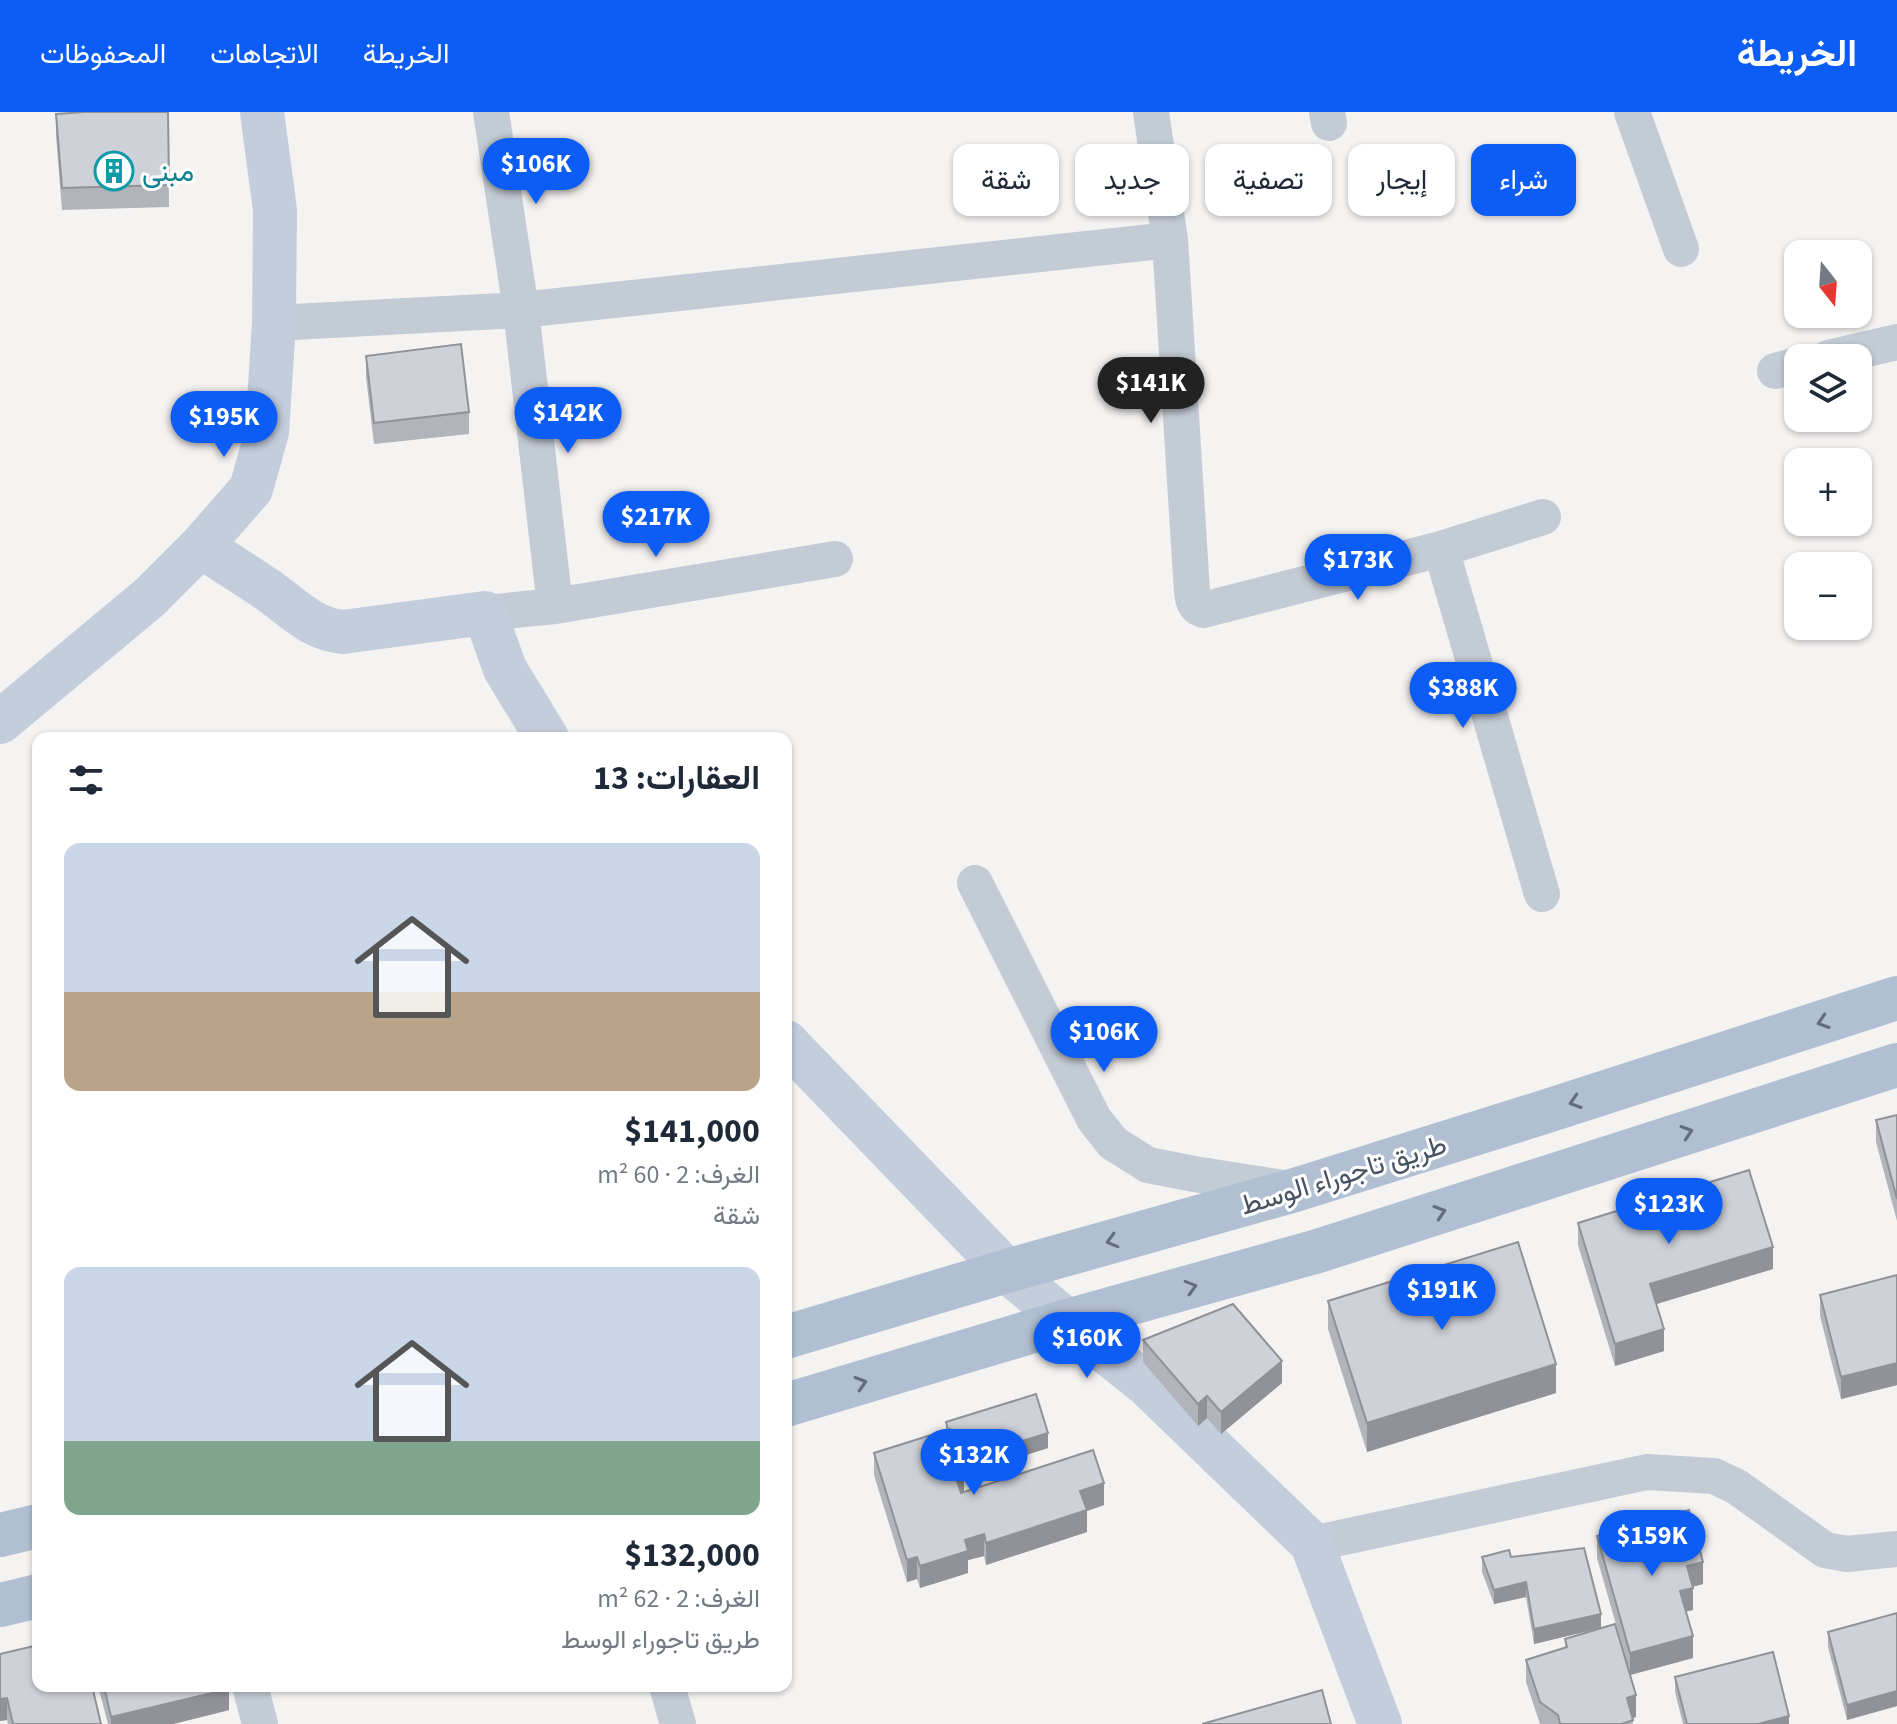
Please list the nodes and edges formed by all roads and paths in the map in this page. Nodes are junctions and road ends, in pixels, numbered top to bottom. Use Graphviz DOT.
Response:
graph roads {
  1 [pos="262,112"];
  2 [pos="491,112"];
  3 [pos="1151,112"];
  4 [pos="1632,112"];
  5 [pos="1170,240"];
  6 [pos="1681,249"];
  7 [pos="521,310"];
  8 [pos="274,323"];
  9 [pos="1897,342"];
  10 [pos="1872,348"];
  11 [pos="1543,517"];
  12 [pos="201,546"];
  13 [pos="1441,549"];
  14 [pos="835,559"];
  15 [pos="555,606"];
  16 [pos="485,613"];
  17 [pos="0,722"];
  18 [pos="543,732"];
  19 [pos="975,883"];
  20 [pos="1542,894"];
  21 [pos="1897,998"];
  22 [pos="792,1048"];
  23 [pos="1897,1065"];
  24 [pos="1295,1190"];
  25 [pos="1007,1271"];
  26 [pos="1067,1321"];
  27 [pos="792,1335"];
  28 [pos="792,1403"];
  29 [pos="32,1527"];
  30 [pos="0,1535"];
  31 [pos="1312,1544"];
  32 [pos="1897,1549"];
  33 [pos="32,1597"];
  34 [pos="0,1605"];
  35 [pos="252,1692"];
  36 [pos="669,1692"];
  37 [pos="260,1724"];
  38 [pos="678,1724"];
  39 [pos="1380,1724"];
  1 -- 8 [label="street"];
  2 -- 7 [label="street"];
  3 -- 5 [label="street"];
  4 -- 6 [label="street"];
  5 -- 7 [label="street"];
  5 -- 13 [label="street"];
  7 -- 8 [label="street"];
  7 -- 15 [label="street"];
  8 -- 12 [label="street"];
  9 -- 10 [label="street"];
  11 -- 13 [label="street"];
  12 -- 16 [label="street"];
  12 -- 17 [label="street"];
  13 -- 20 [label="street"];
  14 -- 15 [label="street"];
  15 -- 16 [label="street"];
  16 -- 18 [label="street"];
  19 -- 24 [label="street"];
  21 -- 24 [label="main road, طريق تاجوراء الوسط, one-way"];
  22 -- 25 [label="street"];
  26 -- 23 [label="main road, one-way"];
  24 -- 25 [label="main road, طريق تاجوراء الوسط, one-way"];
  25 -- 26 [label="street"];
  25 -- 27 [label="main road, طريق تاجوراء الوسط"];
  28 -- 26 [label="main road, one-way"];
  26 -- 31 [label="street"];
  29 -- 30 [label="main road"];
  31 -- 32 [label="street"];
  31 -- 39 [label="street"];
  33 -- 34 [label="main road"];
  35 -- 37 [label="street"];
  36 -- 38 [label="street"];
}
